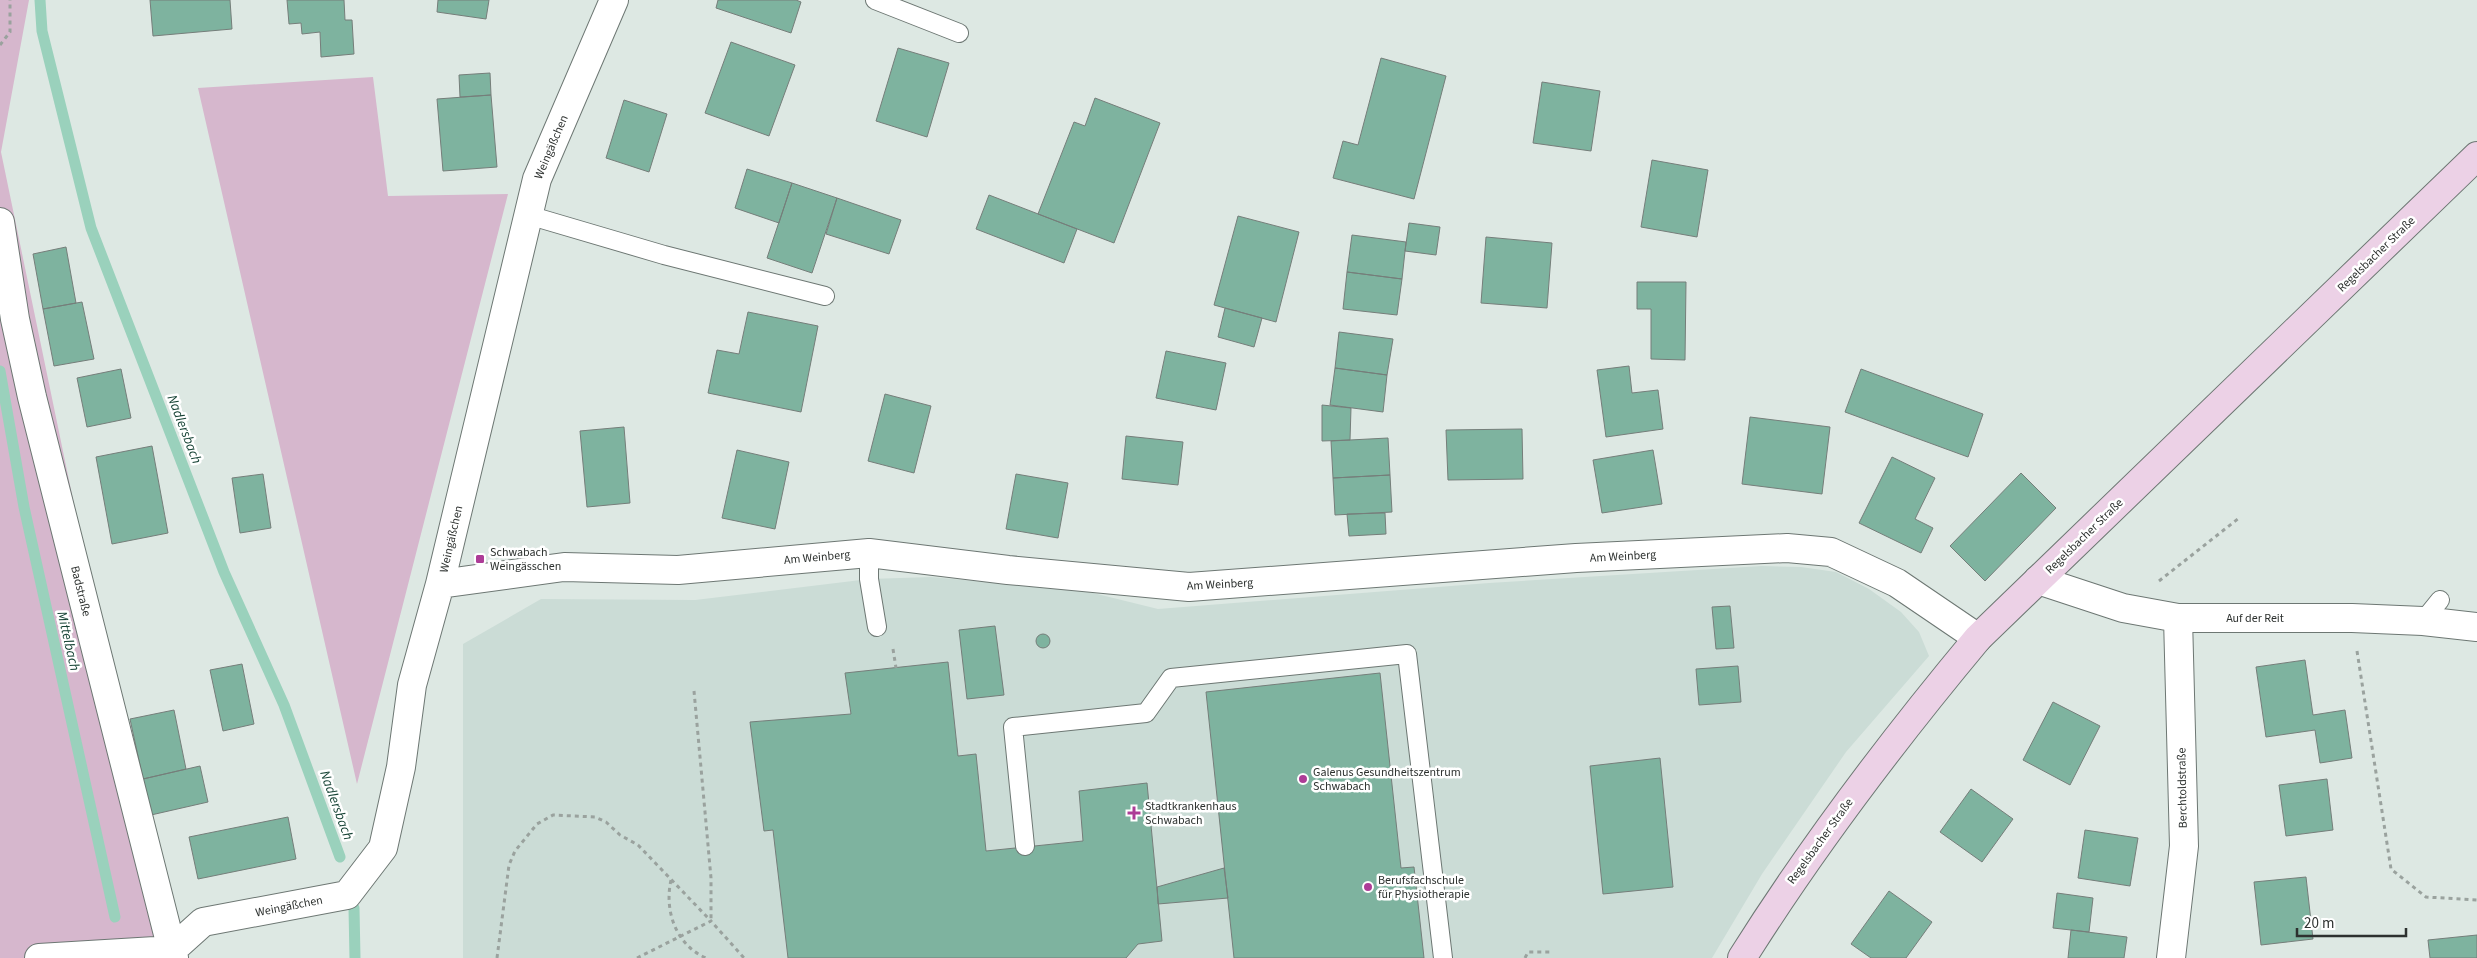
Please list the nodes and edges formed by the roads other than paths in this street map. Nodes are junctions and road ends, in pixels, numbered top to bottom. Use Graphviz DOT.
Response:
graph roads {
  1 [pos="614,0"];
  2 [pos="875,0"];
  3 [pos="958,34"];
  4 [pos="2477,156"];
  5 [pos="528,214"];
  6 [pos="0,222"];
  7 [pos="825,296"];
  8 [pos="869,552"];
  9 [pos="2038,580"];
  10 [pos="440,584"];
  11 [pos="2178,618"];
  12 [pos="876,627"];
  13 [pos="2477,627"];
  14 [pos="1978,638"];
  15 [pos="1025,846"];
  16 [pos="173,954"];
  17 [pos="39,958"];
  18 [pos="1443,958"];
  19 [pos="1742,958"];
  20 [pos="2171,958"];
  1 -- 5 [label="street, Weingäßchen"];
  2 -- 3 [label="lane"];
  4 -- 9 [label="main road, Regelsbacher Straße"];
  5 -- 7 [label="lane"];
  5 -- 10 [label="street, Weingäßchen"];
  6 -- 16 [label="street, Badstraße"];
  8 -- 10 [label="street, Am Weinberg"];
  8 -- 12 [label="lane"];
  8 -- 14 [label="street, Am Weinberg"];
  9 -- 11 [label="street, Auf der Reit"];
  9 -- 14 [label="main road, Regelsbacher Straße"];
  10 -- 16 [label="street, Weingäßchen"];
  11 -- 13 [label="street, Auf der Reit"];
  11 -- 20 [label="street, Berchtoldstraße"];
  14 -- 19 [label="main road, Regelsbacher Straße"];
  15 -- 18 [label="lane"];
  16 -- 17 [label="street"];
}
